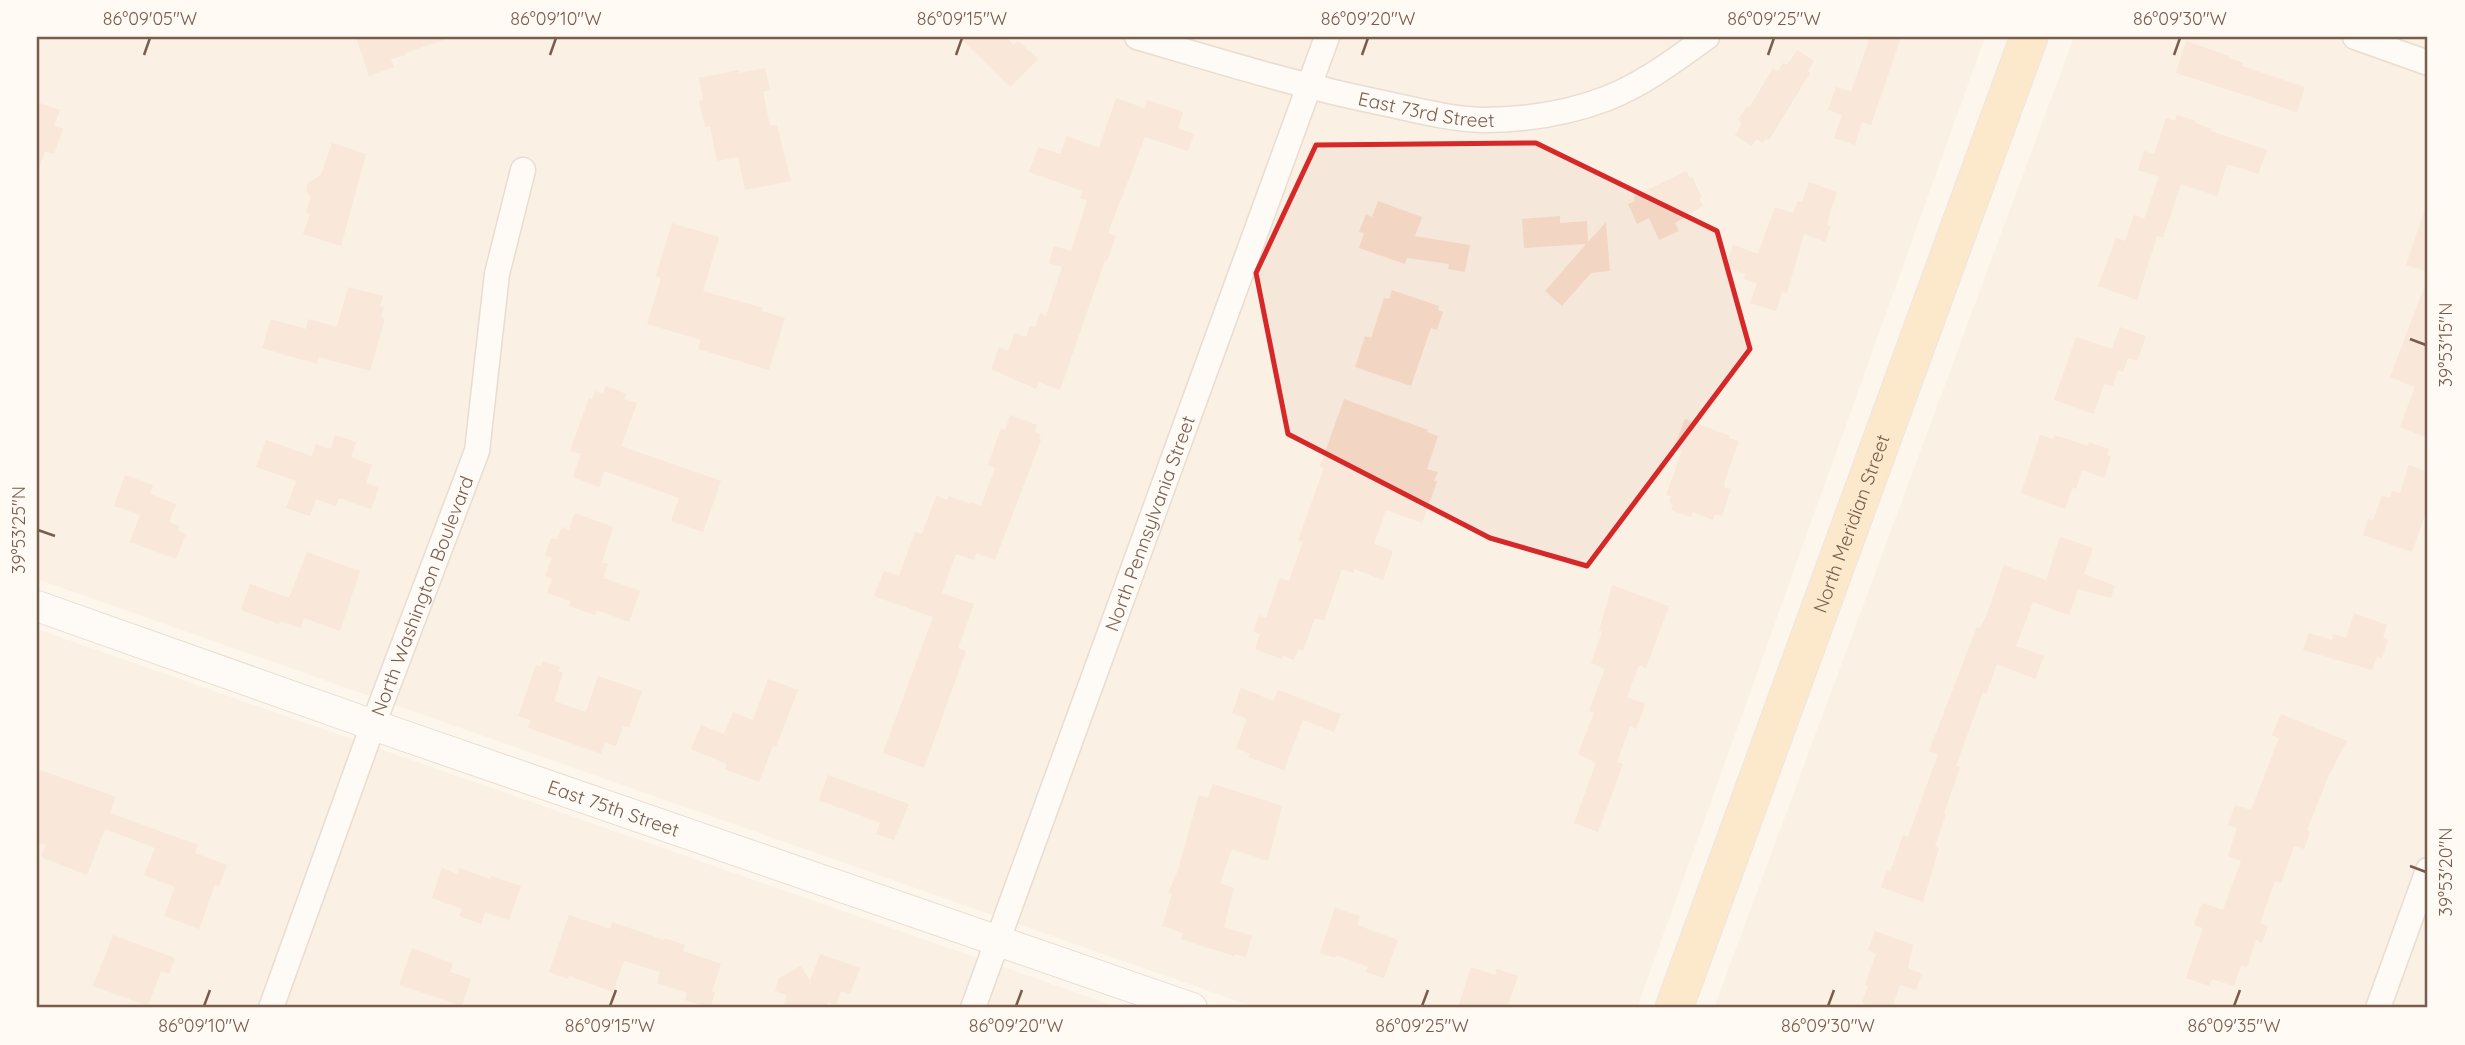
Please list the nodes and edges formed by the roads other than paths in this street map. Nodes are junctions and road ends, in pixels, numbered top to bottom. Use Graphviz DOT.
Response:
graph roads {
  1 [pos="1137,37"];
  2 [pos="1327,37"];
  3 [pos="1707,37"];
  4 [pos="2029,37"];
  5 [pos="2355,37"];
  6 [pos="2428,63"];
  7 [pos="1308,88"];
  8 [pos="523,170"];
  9 [pos="37,606"];
  10 [pos="373,725"];
  11 [pos="2428,870"];
  12 [pos="997,942"];
  13 [pos="271,1008"];
  14 [pos="973,1008"];
  15 [pos="1192,1008"];
  16 [pos="1674,1008"];
  17 [pos="2378,1008"];
  1 -- 7 [label="street, East 73rd Street"];
  2 -- 7 [label="street, North Pennsylvania Street"];
  3 -- 7 [label="street, East 73rd Street"];
  4 -- 16 [label="main road, North Meridian Street"];
  5 -- 6 [label="street"];
  7 -- 12 [label="street, North Pennsylvania Street"];
  8 -- 10 [label="street, North Washington Boulevard"];
  9 -- 10 [label="street, East 75th Street"];
  10 -- 12 [label="street, East 75th Street"];
  10 -- 13 [label="street, North Washington Boulevard"];
  11 -- 17 [label="street"];
  12 -- 14 [label="street, North Pennsylvania Street"];
  12 -- 15 [label="street, East 75th Street"];
}
